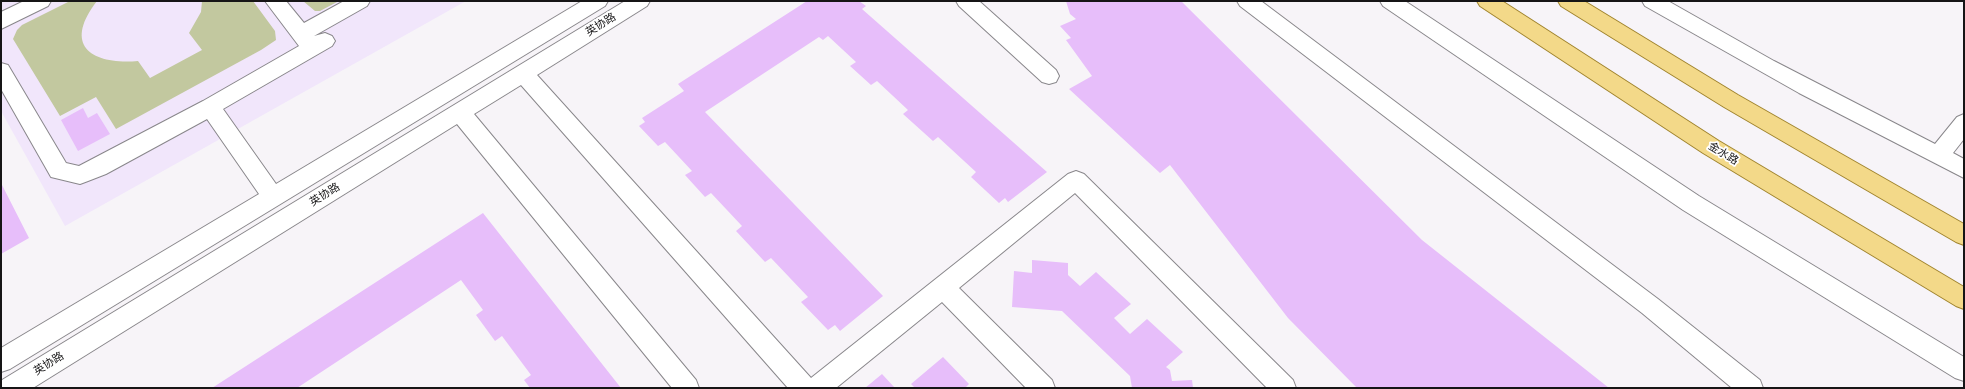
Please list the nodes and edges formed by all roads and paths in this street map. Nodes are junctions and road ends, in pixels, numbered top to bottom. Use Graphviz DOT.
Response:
graph roads {
  1 [pos="41,1"];
  2 [pos="275,1"];
  3 [pos="360,1"];
  4 [pos="598,1"];
  5 [pos="640,1"];
  6 [pos="966,1"];
  7 [pos="1247,1"];
  8 [pos="1390,1"];
  9 [pos="1487,1"];
  10 [pos="1568,1"];
  11 [pos="1652,1"];
  12 [pos="1,21"];
  13 [pos="313,41"];
  14 [pos="1,71"];
  15 [pos="523,73"];
  16 [pos="1049,76"];
  17 [pos="210,107"];
  18 [pos="460,112"];
  19 [pos="1964,123"];
  20 [pos="1939,156"];
  21 [pos="1964,169"];
  22 [pos="273,197"];
  23 [pos="1964,235"];
  24 [pos="943,287"];
  25 [pos="1964,299"];
  26 [pos="1,362"];
  27 [pos="1964,370"];
  28 [pos="11,388"];
  29 [pos="687,388"];
  30 [pos="804,388"];
  31 [pos="817,388"];
  32 [pos="1043,388"];
  33 [pos="1284,388"];
  34 [pos="1751,388"];
  1 -- 12 [label="street"];
  2 -- 13 [label="street"];
  3 -- 13 [label="street"];
  4 -- 22 [label="street, 英协路"];
  5 -- 15 [label="street, 英协路"];
  6 -- 16 [label="street"];
  7 -- 34 [label="street"];
  8 -- 27 [label="street"];
  9 -- 25 [label="main road, 金水路"];
  10 -- 23 [label="main road"];
  11 -- 20 [label="street"];
  13 -- 17 [label="street"];
  14 -- 17 [label="street"];
  15 -- 18 [label="street, 英协路"];
  15 -- 30 [label="street"];
  17 -- 22 [label="street"];
  18 -- 28 [label="street, 英协路"];
  18 -- 29 [label="street"];
  19 -- 20 [label="street"];
  20 -- 21 [label="street"];
  22 -- 26 [label="street, 英协路"];
  24 -- 31 [label="street"];
  24 -- 32 [label="street"];
  24 -- 33 [label="street"];
}
